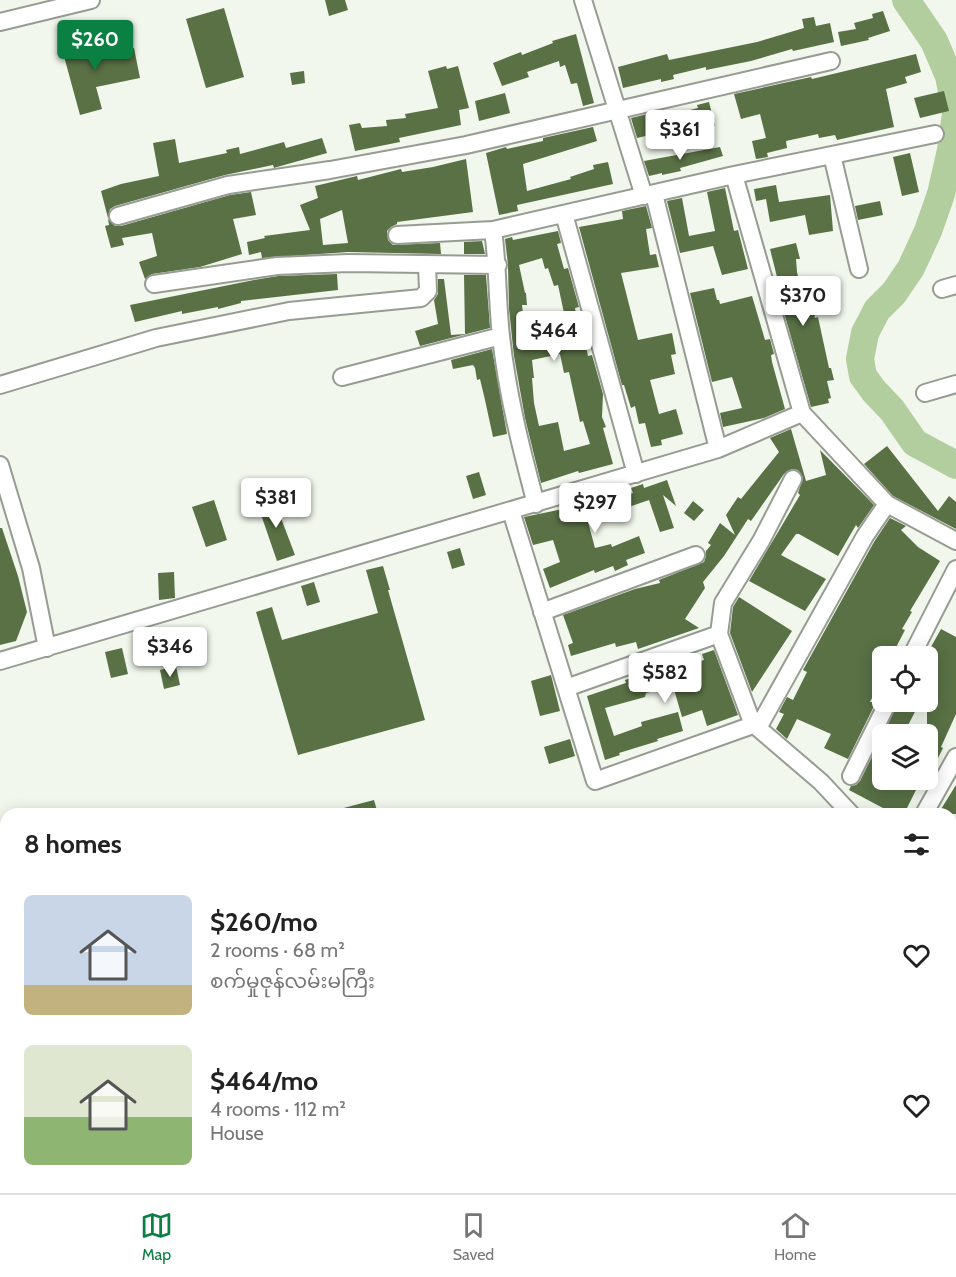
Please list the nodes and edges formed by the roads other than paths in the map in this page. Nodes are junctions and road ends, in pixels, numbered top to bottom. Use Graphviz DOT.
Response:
graph roads {
  1 [pos="92,0"];
  2 [pos="583,0"];
  3 [pos="0,22"];
  4 [pos="831,62"];
  5 [pos="617,110"];
  6 [pos="934,134"];
  7 [pos="832,155"];
  8 [pos="734,175"];
  9 [pos="649,195"];
  10 [pos="564,214"];
  11 [pos="118,216"];
  12 [pos="493,230"];
  13 [pos="397,234"];
  14 [pos="427,264"];
  15 [pos="498,265"];
  16 [pos="859,269"];
  17 [pos="154,284"];
  18 [pos="501,336"];
  19 [pos="342,377"];
  20 [pos="956,384"];
  21 [pos="0,385"];
  22 [pos="925,393"];
  23 [pos="802,413"];
  24 [pos="718,449"];
  25 [pos="0,465"];
  26 [pos="636,474"];
  27 [pos="794,479"];
  28 [pos="536,504"];
  29 [pos="887,504"];
  30 [pos="511,511"];
  31 [pos="956,541"];
  32 [pos="696,555"];
  33 [pos="956,569"];
  34 [pos="542,612"];
  35 [pos="719,634"];
  36 [pos="917,646"];
  37 [pos="47,648"];
  38 [pos="0,661"];
  39 [pos="566,688"];
  40 [pos="883,712"];
  41 [pos="756,726"];
  42 [pos="956,757"];
  43 [pos="851,776"];
  44 [pos="845,808"];
  45 [pos="927,808"];
  1 -- 3 [label="street"];
  2 -- 5 [label="street"];
  4 -- 5 [label="street"];
  5 -- 9 [label="street"];
  5 -- 11 [label="street"];
  6 -- 7 [label="street"];
  7 -- 8 [label="street"];
  7 -- 16 [label="street"];
  8 -- 9 [label="street"];
  8 -- 23 [label="street"];
  9 -- 10 [label="street"];
  9 -- 24 [label="street"];
  10 -- 12 [label="street"];
  10 -- 26 [label="street"];
  12 -- 13 [label="street"];
  12 -- 15 [label="street"];
  14 -- 15 [label="street"];
  14 -- 17 [label="street"];
  14 -- 21 [label="street"];
  15 -- 18 [label="street"];
  18 -- 19 [label="street"];
  18 -- 28 [label="street"];
  20 -- 22 [label="street"];
  23 -- 24 [label="street"];
  23 -- 29 [label="street"];
  24 -- 26 [label="street"];
  25 -- 37 [label="street"];
  26 -- 28 [label="street"];
  27 -- 35 [label="street"];
  28 -- 30 [label="street"];
  29 -- 31 [label="street"];
  29 -- 41 [label="street"];
  30 -- 34 [label="street"];
  30 -- 37 [label="street"];
  32 -- 34 [label="street"];
  33 -- 36 [label="street"];
  34 -- 39 [label="street"];
  35 -- 39 [label="street"];
  35 -- 41 [label="street"];
  37 -- 38 [label="street"];
  39 -- 41 [label="street"];
  40 -- 43 [label="street"];
  41 -- 44 [label="street"];
  42 -- 45 [label="street"];
}
